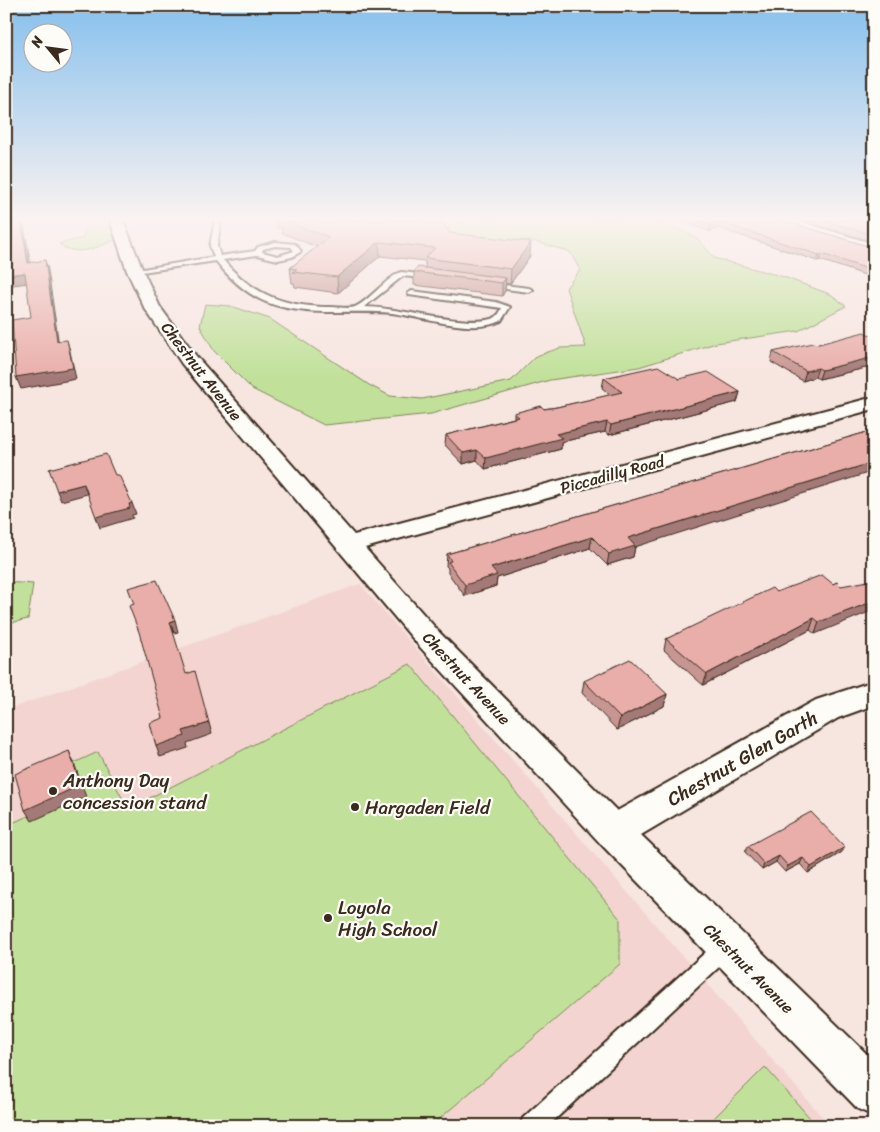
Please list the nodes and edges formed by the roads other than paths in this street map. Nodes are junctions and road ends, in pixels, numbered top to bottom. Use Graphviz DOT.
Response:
graph roads {
  1 [pos="136,273"];
  2 [pos="232,273"];
  3 [pos="441,279"];
  4 [pos="480,284"];
  5 [pos="529,290"];
  6 [pos="412,294"];
  7 [pos="358,308"];
  8 [pos="874,403"];
  9 [pos="350,544"];
  10 [pos="874,693"];
  11 [pos="613,832"];
  12 [pos="728,946"];
  13 [pos="874,1093"];
  14 [pos="531,1126"];
  1 -- 9 [label="street, Chestnut Avenue"];
  2 -- 7 [label="lane"];
  3 -- 7 [label="lane"];
  4 -- 5 [label="lane"];
  6 -- 7 [label="lane"];
  8 -- 9 [label="street, Piccadilly Road"];
  9 -- 11 [label="street, Chestnut Avenue"];
  10 -- 11 [label="street, Chestnut Glen Garth"];
  11 -- 12 [label="street, Chestnut Avenue"];
  12 -- 13 [label="street, Chestnut Avenue"];
  12 -- 14 [label="lane"];
}
